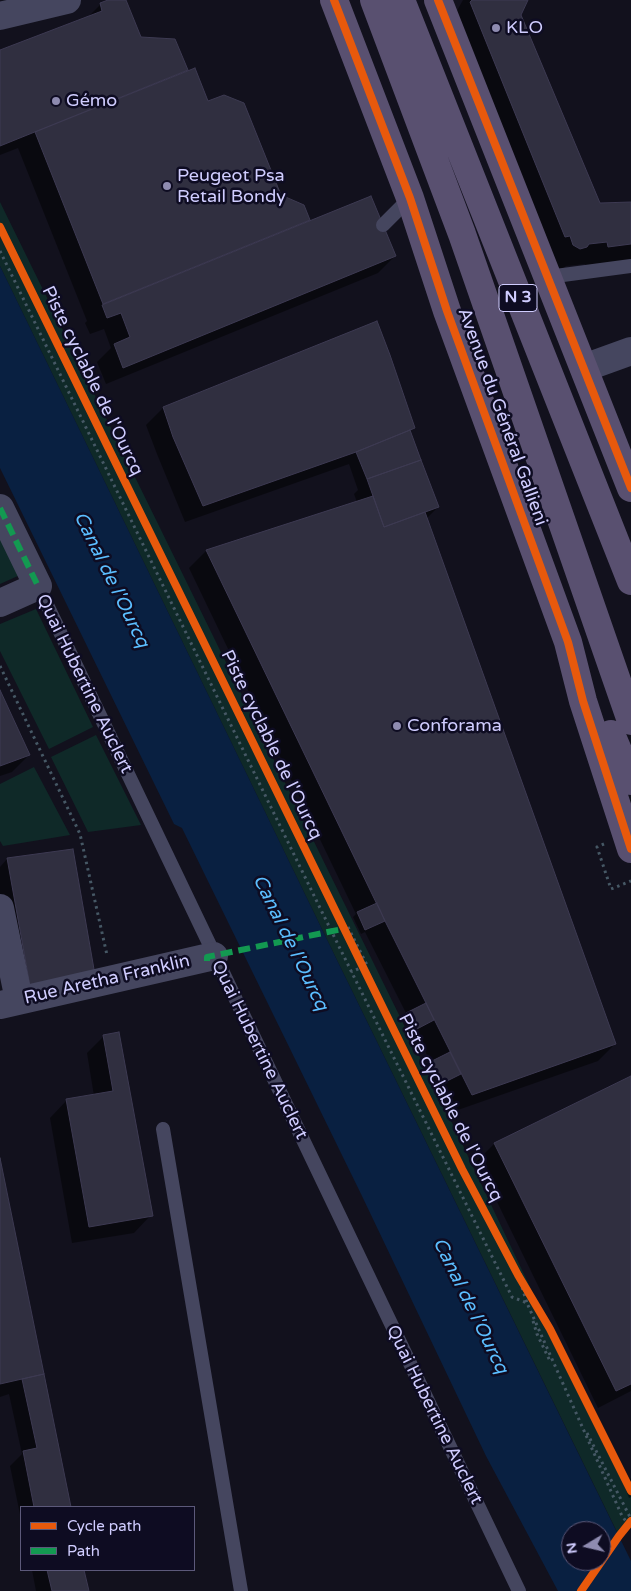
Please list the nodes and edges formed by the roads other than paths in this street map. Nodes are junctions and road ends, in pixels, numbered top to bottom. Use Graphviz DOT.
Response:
graph roads {
  1 [pos="67,0"];
  2 [pos="334,0"];
  3 [pos="374,0"];
  4 [pos="438,0"];
  5 [pos="397,14"];
  6 [pos="0,16"];
  7 [pos="410,198"];
  8 [pos="383,225"];
  9 [pos="631,266"];
  10 [pos="548,277"];
  11 [pos="631,351"];
  12 [pos="584,368"];
  13 [pos="631,488"];
  14 [pos="0,508"];
  15 [pos="631,581"];
  16 [pos="38,586"];
  17 [pos="0,603"];
  18 [pos="568,642"];
  19 [pos="631,721"];
  20 [pos="631,781"];
  21 [pos="631,849"];
  22 [pos="0,908"];
  23 [pos="214,956"];
  24 [pos="10,1003"];
  25 [pos="163,1130"];
  26 [pos="241,1591"];
  27 [pos="518,1591"];
  1 -- 6 [label="street"];
  2 -- 7 [label="main road, Avenue du Général Gallieni"];
  3 -- 5 [label="main road"];
  4 -- 10 [label="main road"];
  5 -- 15 [label="main road, N 3"];
  5 -- 19 [label="main road"];
  7 -- 8 [label="lane"];
  7 -- 18 [label="main road, Avenue du Général Gallieni"];
  9 -- 10 [label="lane"];
  10 -- 12 [label="main road"];
  11 -- 12 [label="street"];
  12 -- 13 [label="main road"];
  14 -- 16 [label="street, Quai Hubertine Auclert"];
  16 -- 17 [label="street"];
  16 -- 23 [label="lane, Quai Hubertine Auclert"];
  18 -- 20 [label="main road"];
  18 -- 21 [label="main road, Avenue du Général Gallieni"];
  22 -- 24 [label="street"];
  23 -- 24 [label="street, Rue Aretha Franklin"];
  23 -- 27 [label="lane, Quai Hubertine Auclert"];
  25 -- 26 [label="lane"];
}
